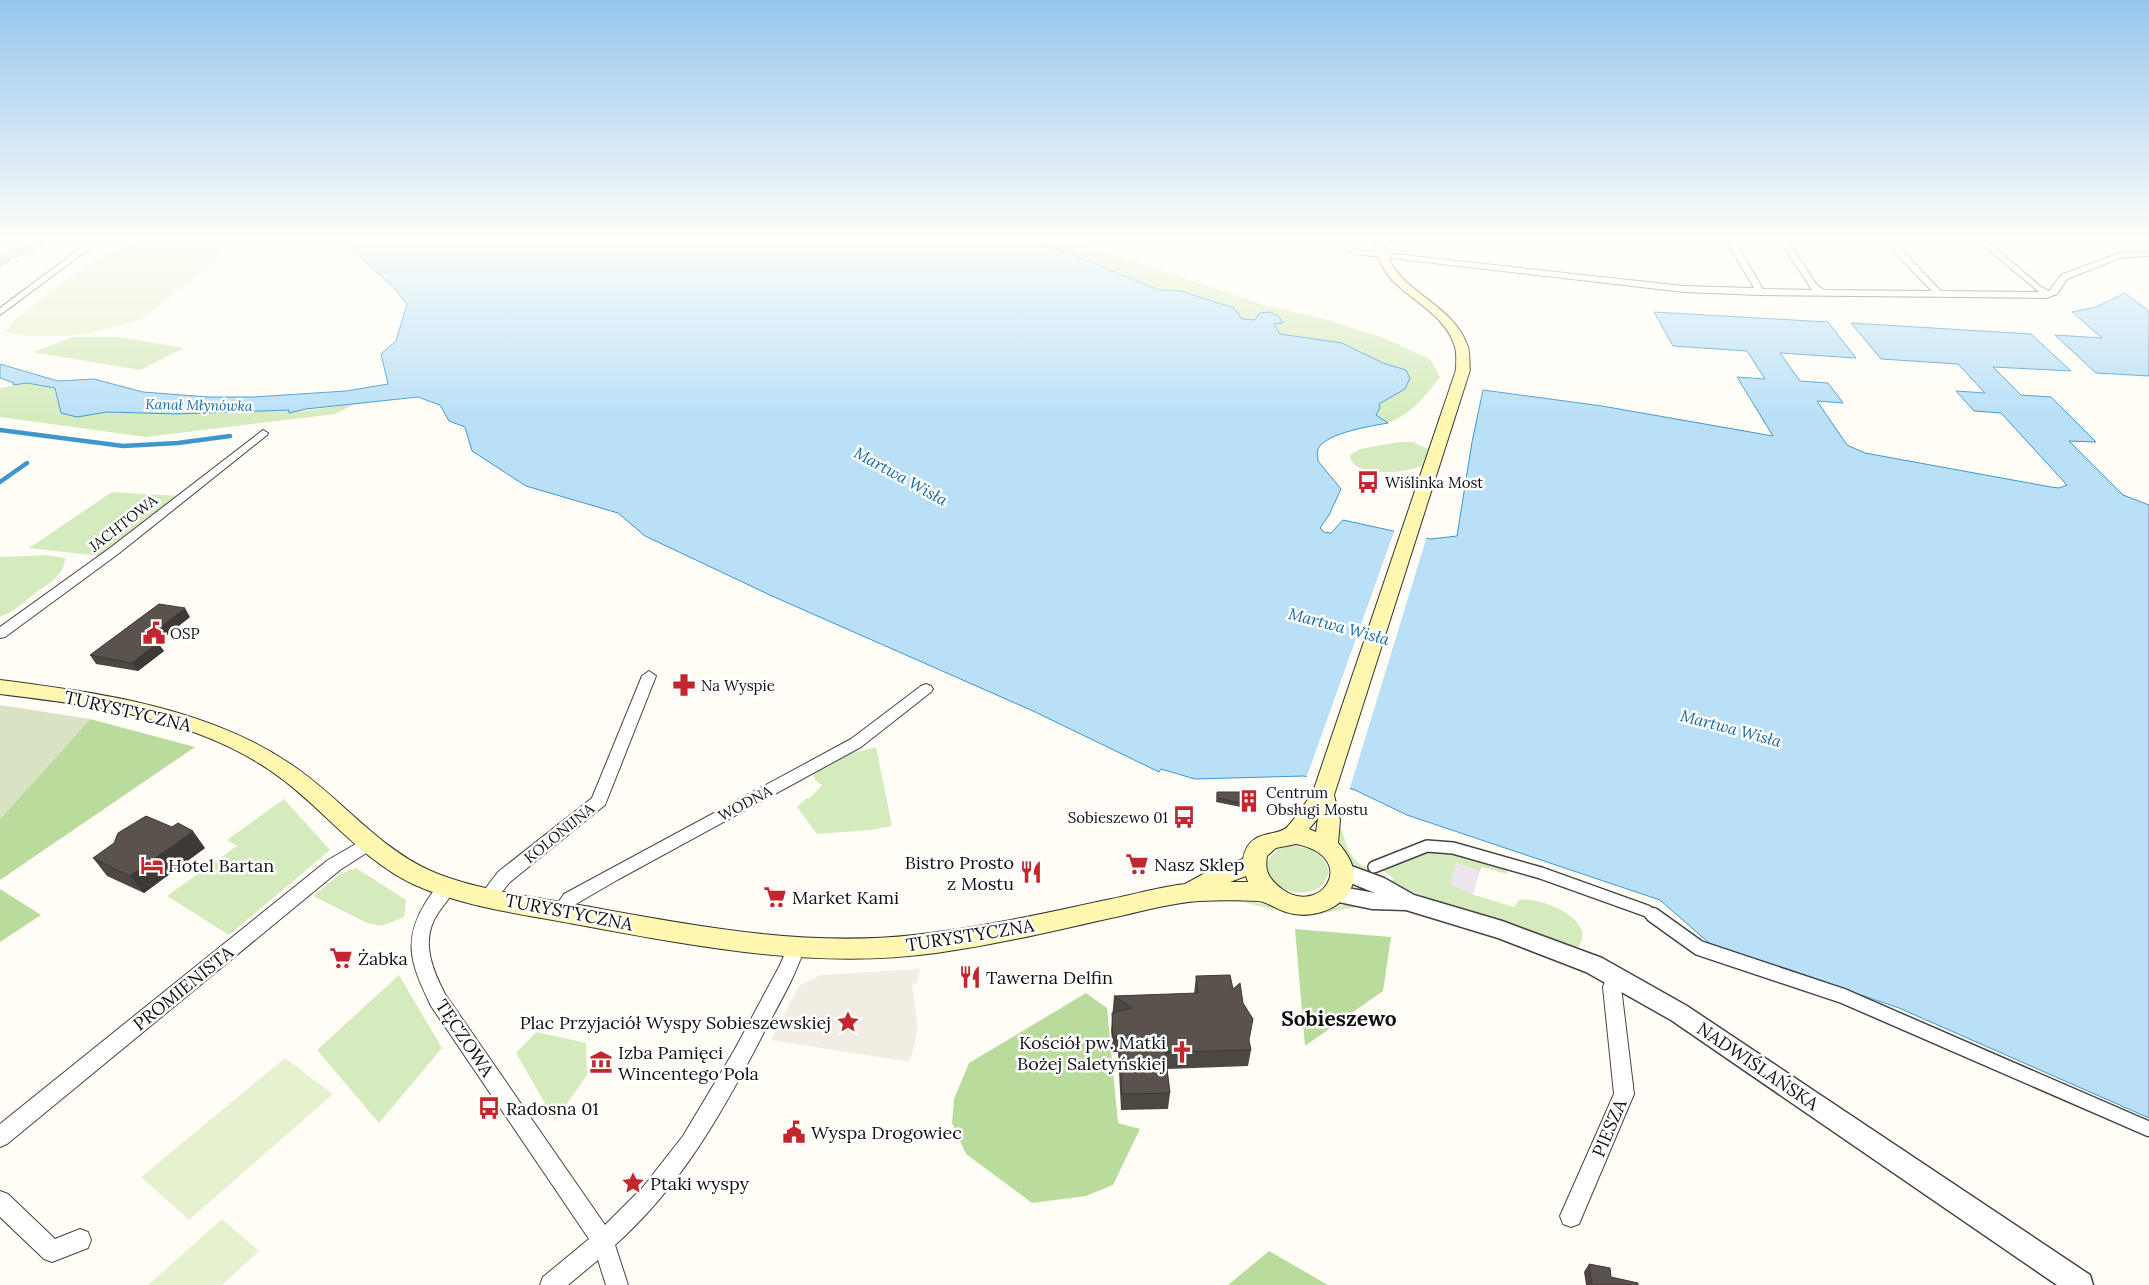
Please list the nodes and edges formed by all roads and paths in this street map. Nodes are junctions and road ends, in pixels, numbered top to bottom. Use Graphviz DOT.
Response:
graph roads {
  1 [pos="16,300"];
  2 [pos="1424,300"];
  3 [pos="0,312"];
  4 [pos="263,433"];
  5 [pos="0,634"];
  6 [pos="649,676"];
  7 [pos="0,687"];
  8 [pos="926,689"];
  9 [pos="1324,792"];
  10 [pos="1296,835"];
  11 [pos="368,843"];
  12 [pos="1326,845"];
  13 [pos="1253,865"];
  14 [pos="1374,867"];
  15 [pos="1343,871"];
  16 [pos="447,887"];
  17 [pos="1267,892"];
  18 [pos="1186,893"];
  19 [pos="1336,894"];
  20 [pos="488,897"];
  21 [pos="1408,902"];
  22 [pos="561,912"];
  23 [pos="795,949"];
  24 [pos="1616,976"];
  25 [pos="2149,1129"];
  26 [pos="0,1137"];
  27 [pos="0,1202"];
  28 [pos="1571,1216"];
  29 [pos="80,1240"];
  30 [pos="602,1241"];
  31 [pos="551,1285"];
  32 [pos="617,1285"];
  33 [pos="2080,1285"];
  1 -- 3 [label="street"];
  2 -- 9 [label="main road"];
  4 -- 5 [label="street, JACHTOWA"];
  6 -- 20 [label="street, KOLONIJNA"];
  7 -- 11 [label="main road, TURYSTYCZNA"];
  8 -- 22 [label="street, WODNA"];
  9 -- 10 [label="main road"];
  9 -- 12 [label="main road"];
  10 -- 12 [label="main road"];
  10 -- 13 [label="main road"];
  11 -- 16 [label="main road, TURYSTYCZNA"];
  11 -- 26 [label="street, PROMIENISTA"];
  12 -- 15 [label="main road"];
  13 -- 17 [label="main road"];
  13 -- 18 [label="main road, TURYSTYCZNA"];
  14 -- 25 [label="street"];
  15 -- 19 [label="main road"];
  15 -- 21 [label="street, NADWIŚLAŃSKA"];
  16 -- 20 [label="main road, TURYSTYCZNA"];
  16 -- 30 [label="street, TĘCZOWA"];
  17 -- 18 [label="main road, TURYSTYCZNA"];
  17 -- 19 [label="main road"];
  18 -- 23 [label="main road, TURYSTYCZNA"];
  19 -- 21 [label="street, NADWIŚLAŃSKA"];
  20 -- 22 [label="main road, TURYSTYCZNA"];
  21 -- 24 [label="street, NADWIŚLAŃSKA"];
  22 -- 23 [label="main road, TURYSTYCZNA"];
  23 -- 30 [label="street"];
  24 -- 28 [label="street, PIESZA"];
  24 -- 33 [label="street, NADWIŚLAŃSKA"];
  27 -- 29 [label="street"];
  30 -- 31 [label="street"];
  30 -- 32 [label="street, TĘCZOWA"];
}
